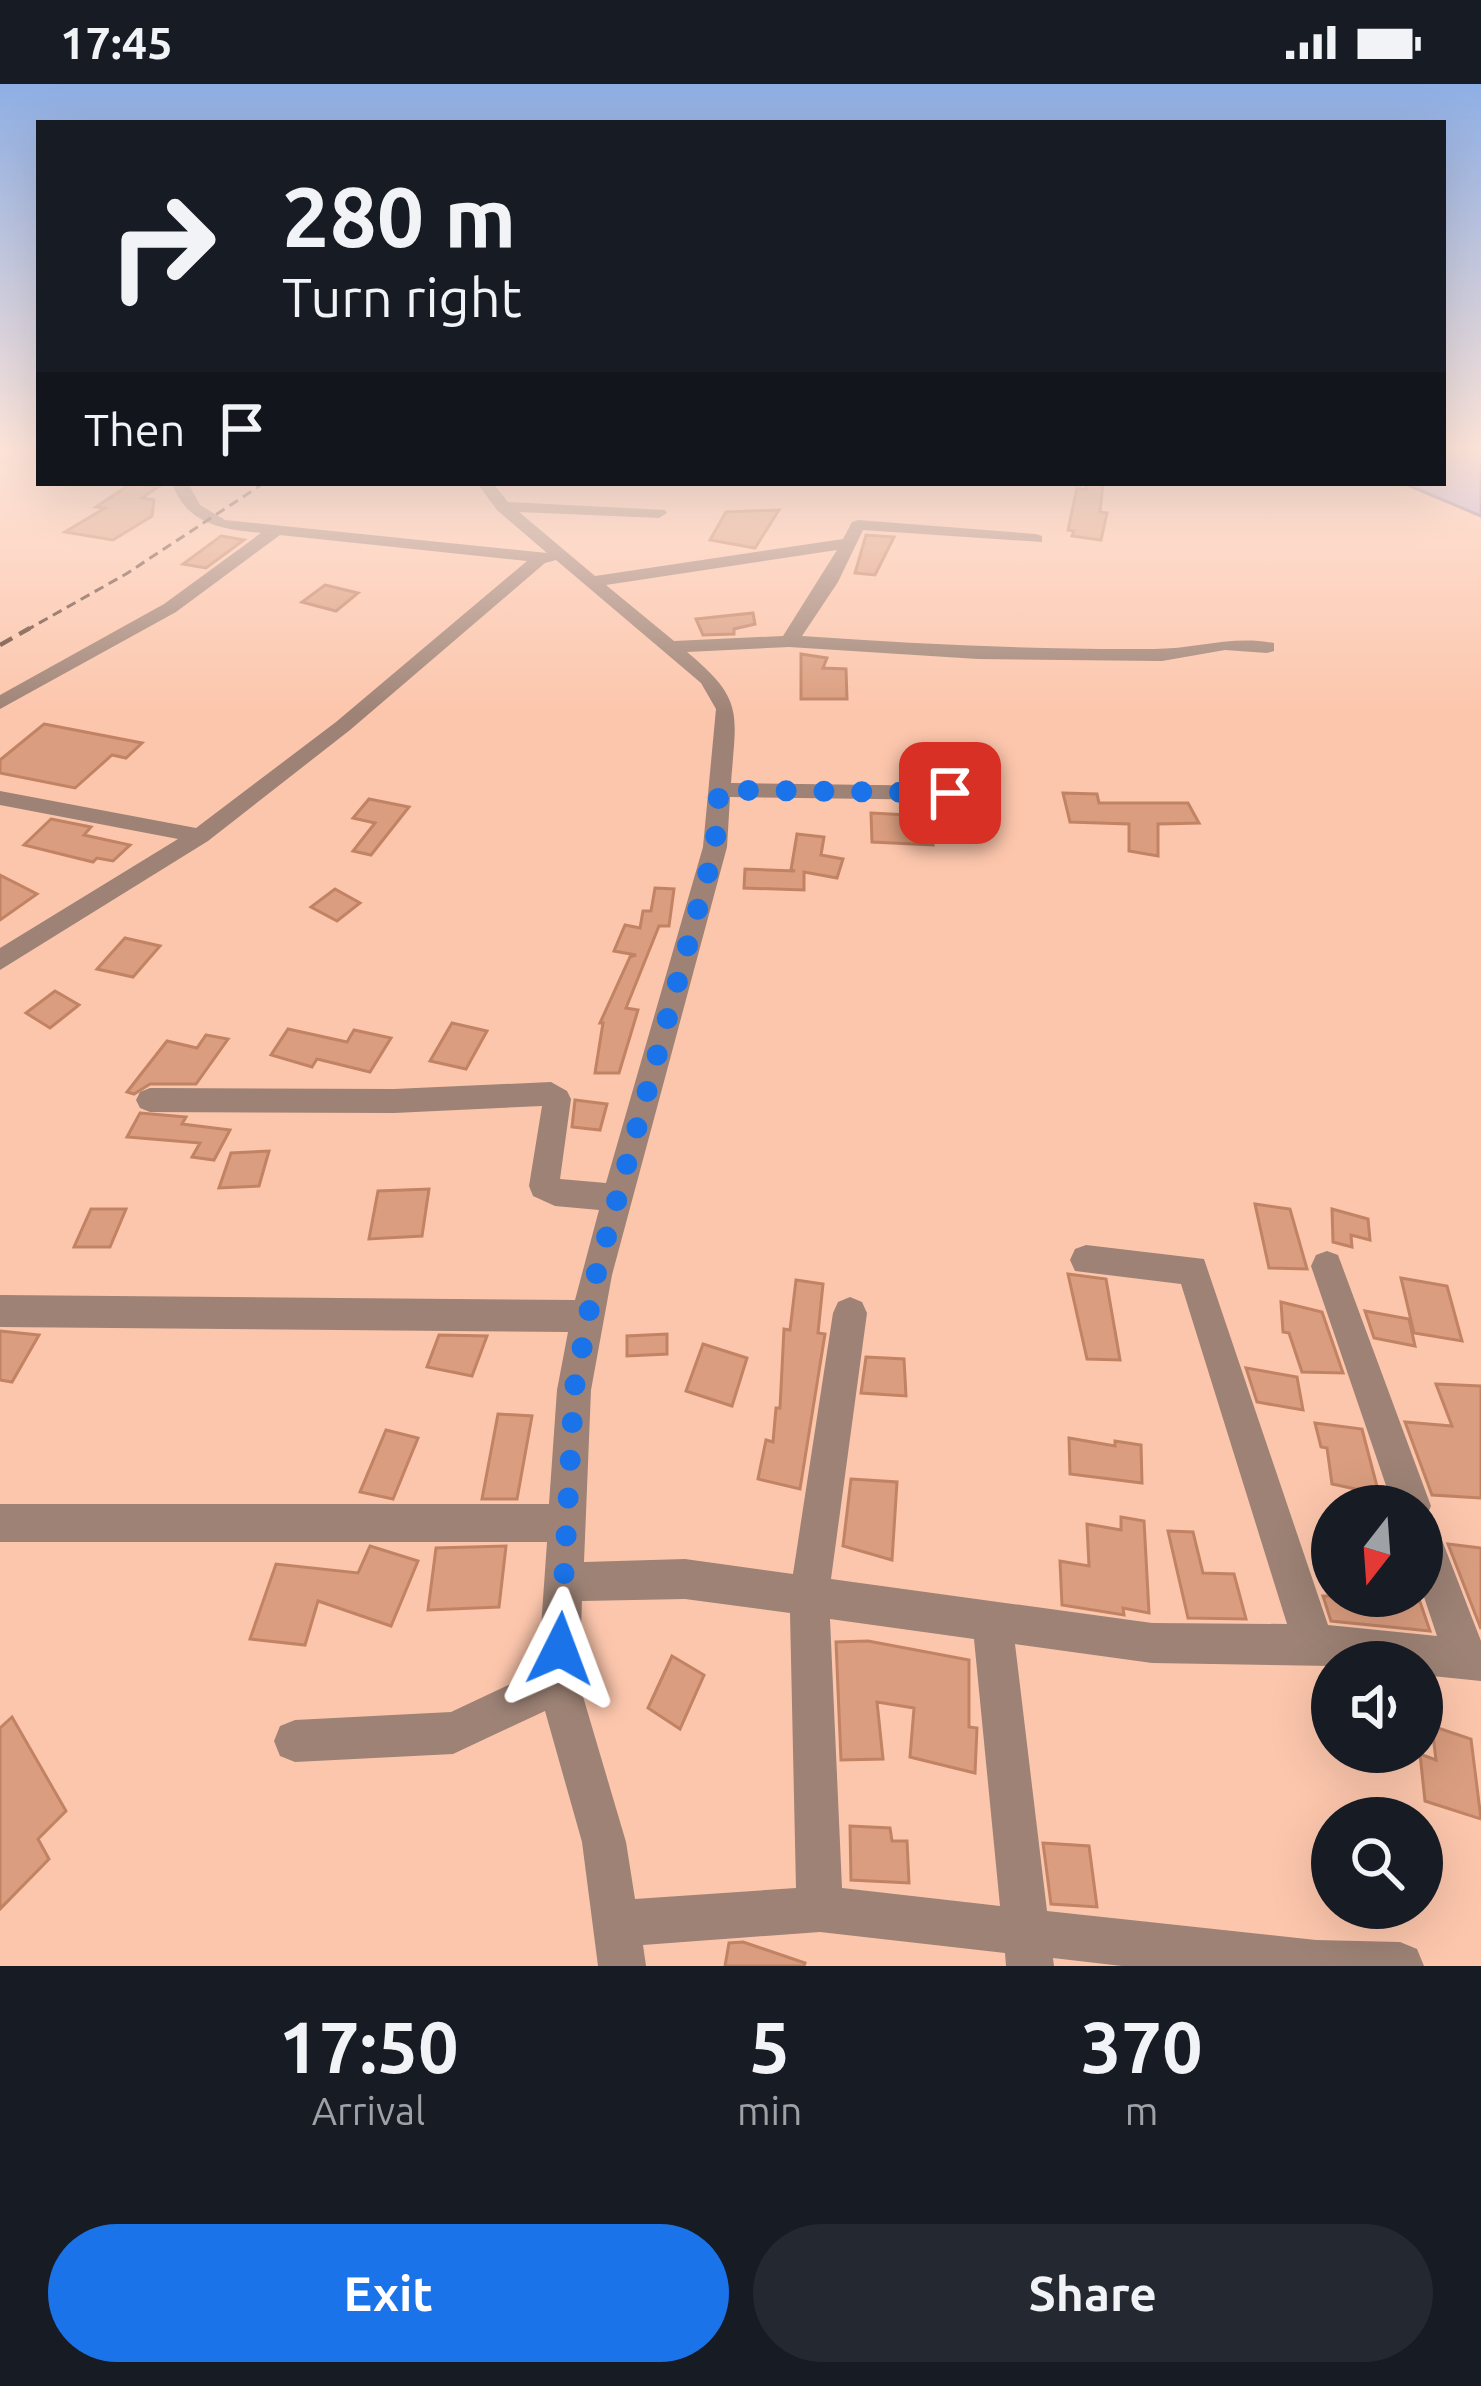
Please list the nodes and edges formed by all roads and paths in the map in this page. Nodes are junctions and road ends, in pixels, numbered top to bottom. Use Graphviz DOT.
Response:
graph roads {
  1 [pos="264,539"];
  2 [pos="345,539"];
  3 [pos="538,539"];
  4 [pos="850,539"];
  5 [pos="848,543"];
  6 [pos="567,567"];
  7 [pos="789,640"];
  8 [pos="1267,646"];
  9 [pos="669,647"];
  10 [pos="0,703"];
  11 [pos="719,790"];
  12 [pos="950,793"];
  13 [pos="0,798"];
  14 [pos="200,836"];
  15 [pos="0,960"];
  16 [pos="150,1100"];
  17 [pos="618,1198"];
  18 [pos="1086,1260"];
  19 [pos="1327,1266"];
  20 [pos="0,1311"];
  21 [pos="850,1313"];
  22 [pos="588,1316"];
  23 [pos="1405,1485"];
  24 [pos="566,1522"];
  25 [pos="0,1523"];
  26 [pos="563,1582"];
  27 [pos="1443,1585"];
  28 [pos="809,1598"];
  29 [pos="992,1622"];
  30 [pos="1313,1641"];
  31 [pos="1311,1644"];
  32 [pos="1443,1657"];
  33 [pos="1474,1660"];
  34 [pos="558,1683"];
  35 [pos="295,1741"];
  36 [pos="820,1909"];
  37 [pos="619,1945"];
  38 [pos="1028,1947"];
  39 [pos="1400,1966"];
  1 -- 10 [label="street"];
  2 -- 6 [label="street"];
  3 -- 6 [label="street"];
  4 -- 5 [label="street"];
  5 -- 6 [label="street"];
  5 -- 7 [label="street"];
  6 -- 9 [label="street"];
  6 -- 14 [label="street"];
  7 -- 8 [label="street"];
  7 -- 9 [label="street"];
  9 -- 11 [label="street"];
  11 -- 12 [label="street"];
  11 -- 17 [label="street"];
  13 -- 14 [label="street"];
  14 -- 15 [label="street"];
  16 -- 17 [label="street"];
  17 -- 22 [label="street"];
  18 -- 30 [label="street"];
  19 -- 23 [label="street"];
  20 -- 22 [label="street"];
  21 -- 28 [label="street"];
  22 -- 24 [label="street"];
  24 -- 25 [label="street"];
  24 -- 26 [label="street"];
  26 -- 28 [label="street"];
  26 -- 34 [label="street"];
  27 -- 33 [label="street"];
  28 -- 29 [label="street"];
  28 -- 36 [label="street"];
  29 -- 31 [label="street"];
  29 -- 38 [label="street"];
  32 -- 33 [label="street"];
  34 -- 35 [label="street"];
  34 -- 37 [label="street"];
  36 -- 37 [label="street"];
  36 -- 38 [label="street"];
  38 -- 39 [label="street"];
}
